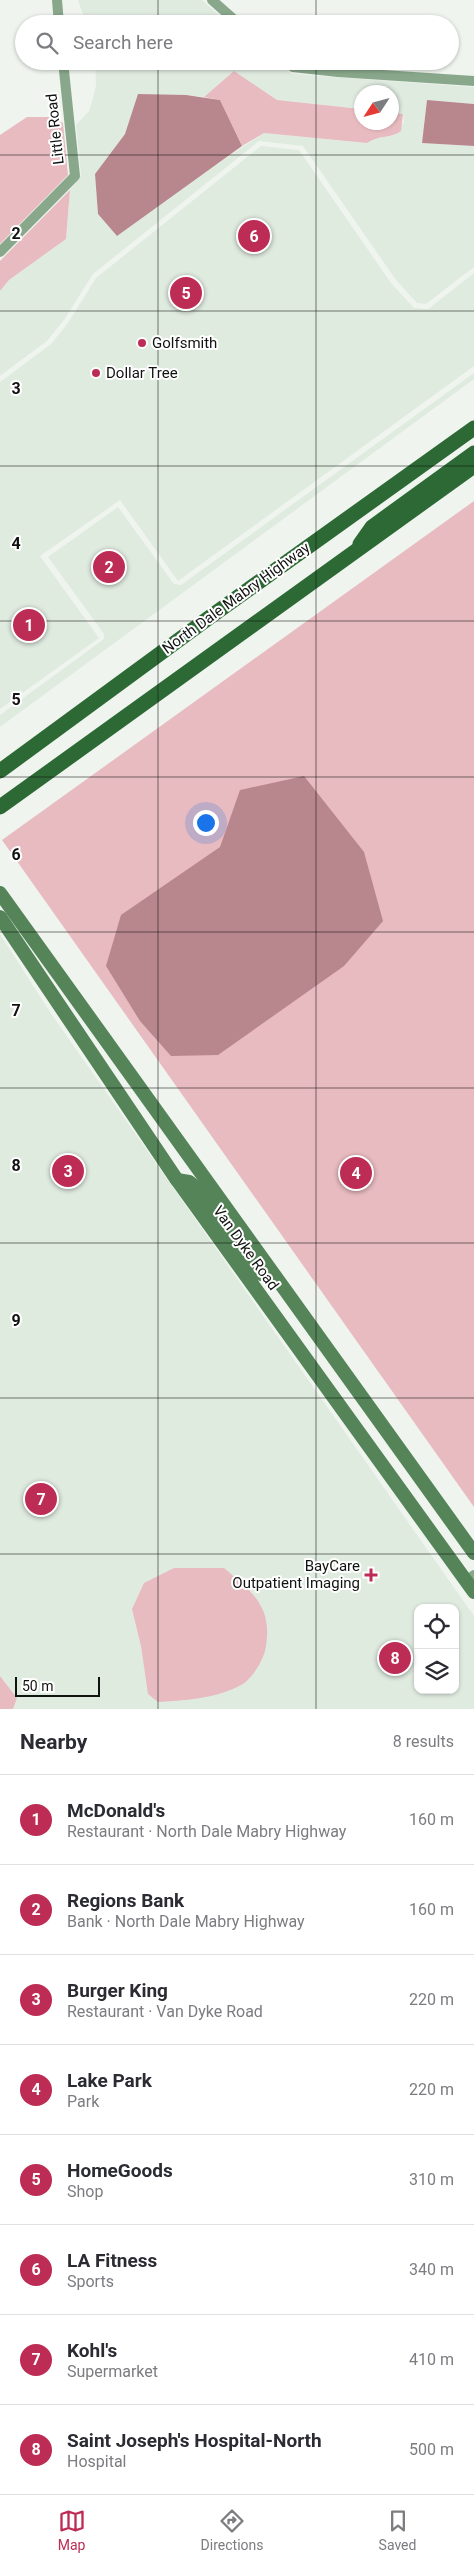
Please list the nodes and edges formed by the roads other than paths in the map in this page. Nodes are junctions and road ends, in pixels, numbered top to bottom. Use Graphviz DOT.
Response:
graph roads {
  1 [pos="57,0"];
  2 [pos="212,0"];
  3 [pos="58,15"];
  4 [pos="229,15"];
  5 [pos="64,70"];
  6 [pos="320,70"];
  7 [pos="474,81"];
  8 [pos="0,252"];
  9 [pos="474,421"];
  10 [pos="474,428"];
  11 [pos="474,453"];
  12 [pos="474,466"];
  13 [pos="355,552"];
  14 [pos="0,758"];
  15 [pos="0,771"];
  16 [pos="0,807"];
  17 [pos="0,894"];
  18 [pos="0,917"];
  19 [pos="177,1180"];
  20 [pos="347,1376"];
  21 [pos="474,1553"];
  22 [pos="471,1583"];
  1 -- 3 [label="street"];
  2 -- 4 [label="street"];
  5 -- 8 [label="street, Little Road"];
  6 -- 7 [label="street"];
  9 -- 14 [label="main road"];
  10 -- 15 [label="main road, North Dale Mabry Highway"];
  11 -- 13 [label="main road"];
  12 -- 13 [label="main road"];
  13 -- 16 [label="main road"];
  17 -- 20 [label="main road, Van Dyke Road"];
  18 -- 19 [label="main road, Van Dyke Road"];
  19 -- 20 [label="main road"];
  19 -- 22 [label="main road, Van Dyke Road"];
  20 -- 21 [label="main road, Van Dyke Road"];
}
